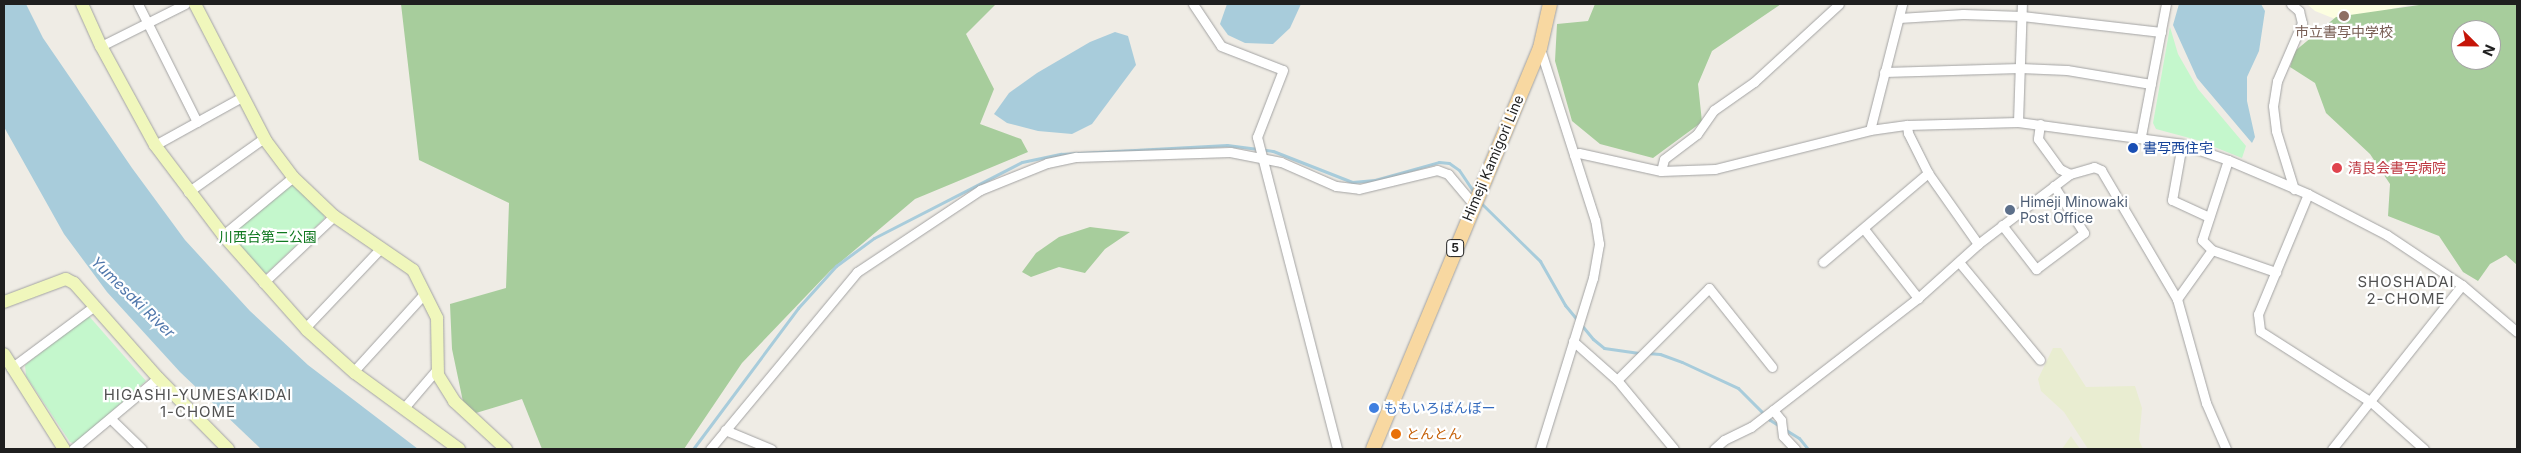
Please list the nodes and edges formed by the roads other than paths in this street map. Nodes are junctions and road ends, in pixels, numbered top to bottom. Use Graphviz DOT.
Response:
graph roads {
  1 [pos="82,4"];
  2 [pos="138,4"];
  3 [pos="185,4"];
  4 [pos="195,4"];
  5 [pos="1193,4"];
  6 [pos="1550,4"];
  7 [pos="1839,4"];
  8 [pos="1902,4"];
  9 [pos="2022,4"];
  10 [pos="2166,4"];
  11 [pos="2292,4"];
  12 [pos="2022,16"];
  13 [pos="1899,18"];
  14 [pos="146,23"];
  15 [pos="2161,32"];
  16 [pos="101,46"];
  17 [pos="1540,48"];
  18 [pos="2020,68"];
  19 [pos="1884,72"];
  20 [pos="2151,84"];
  21 [pos="242,97"];
  22 [pos="197,122"];
  23 [pos="2018,122"];
  24 [pos="2040,124"];
  25 [pos="1907,125"];
  26 [pos="1870,130"];
  27 [pos="2141,136"];
  28 [pos="264,138"];
  29 [pos="2182,144"];
  30 [pos="155,145"];
  31 [pos="1574,154"];
  32 [pos="1264,159"];
  33 [pos="2228,160"];
  34 [pos="1661,171"];
  35 [pos="1928,173"];
  36 [pos="2070,174"];
  37 [pos="294,177"];
  38 [pos="2054,186"];
  39 [pos="2294,189"];
  40 [pos="188,192"];
  41 [pos="2308,194"];
  42 [pos="1473,204"];
  43 [pos="334,216"];
  44 [pos="2209,216"];
  45 [pos="2002,226"];
  46 [pos="1864,230"];
  47 [pos="223,235"];
  48 [pos="1978,244"];
  49 [pos="379,250"];
  50 [pos="2212,250"];
  51 [pos="1823,262"];
  52 [pos="1959,262"];
  53 [pos="2276,272"];
  54 [pos="263,283"];
  55 [pos="2462,285"];
  56 [pos="425,293"];
  57 [pos="1918,298"];
  58 [pos="2177,299"];
  59 [pos="4,302"];
  60 [pos="93,307"];
  61 [pos="305,328"];
  62 [pos="2517,332"];
  63 [pos="1573,340"];
  64 [pos="4,354"];
  65 [pos="2040,360"];
  66 [pos="1772,367"];
  67 [pos="11,368"];
  68 [pos="438,368"];
  69 [pos="353,372"];
  70 [pos="158,378"];
  71 [pos="1617,380"];
  72 [pos="2371,402"];
  73 [pos="403,409"];
  74 [pos="1773,410"];
  75 [pos="111,419"];
  76 [pos="725,430"];
  77 [pos="64,449"];
  78 [pos="73,449"];
  79 [pos="142,449"];
  80 [pos="228,449"];
  81 [pos="459,449"];
  82 [pos="506,449"];
  83 [pos="710,449"];
  84 [pos="771,449"];
  85 [pos="1337,449"];
  86 [pos="1373,449"];
  87 [pos="1540,449"];
  88 [pos="1674,449"];
  89 [pos="1714,449"];
  90 [pos="1794,449"];
  91 [pos="2226,449"];
  92 [pos="2332,449"];
  93 [pos="2424,449"];
  1 -- 16 [label="street"];
  2 -- 14 [label="street"];
  3 -- 14 [label="street"];
  4 -- 21 [label="street"];
  5 -- 32 [label="street"];
  6 -- 17 [label="main road, Himeji Kamigori Line / 5"];
  7 -- 34 [label="street"];
  8 -- 13 [label="street"];
  9 -- 12 [label="street"];
  10 -- 15 [label="street"];
  11 -- 39 [label="street"];
  12 -- 13 [label="street"];
  12 -- 15 [label="street"];
  12 -- 18 [label="street"];
  13 -- 19 [label="street"];
  14 -- 16 [label="street"];
  14 -- 22 [label="street"];
  15 -- 20 [label="street"];
  16 -- 30 [label="street"];
  17 -- 31 [label="street"];
  17 -- 42 [label="main road, Himeji Kamigori Line / 5"];
  18 -- 19 [label="street"];
  18 -- 20 [label="street"];
  18 -- 23 [label="street"];
  19 -- 26 [label="street"];
  20 -- 27 [label="street"];
  21 -- 22 [label="street"];
  21 -- 28 [label="street"];
  22 -- 30 [label="street"];
  23 -- 24 [label="street"];
  23 -- 25 [label="street"];
  24 -- 27 [label="street"];
  24 -- 36 [label="street"];
  25 -- 26 [label="street"];
  25 -- 35 [label="street"];
  26 -- 34 [label="street"];
  27 -- 29 [label="street"];
  28 -- 37 [label="street"];
  28 -- 40 [label="street"];
  29 -- 33 [label="street"];
  29 -- 44 [label="street"];
  30 -- 40 [label="street"];
  31 -- 34 [label="street"];
  31 -- 63 [label="street"];
  32 -- 42 [label="street"];
  32 -- 76 [label="street"];
  32 -- 85 [label="street"];
  33 -- 39 [label="street"];
  33 -- 44 [label="street"];
  35 -- 46 [label="street"];
  35 -- 48 [label="street"];
  36 -- 38 [label="street"];
  36 -- 58 [label="street"];
  37 -- 43 [label="street"];
  37 -- 47 [label="street"];
  38 -- 45 [label="street"];
  38 -- 45 [label="street"];
  39 -- 41 [label="street"];
  40 -- 47 [label="street"];
  41 -- 53 [label="street"];
  41 -- 55 [label="street"];
  42 -- 86 [label="main road, Himeji Kamigori Line / 5"];
  43 -- 49 [label="street"];
  43 -- 54 [label="street"];
  44 -- 50 [label="street"];
  45 -- 48 [label="street"];
  46 -- 51 [label="street"];
  46 -- 57 [label="street"];
  47 -- 54 [label="street"];
  48 -- 52 [label="street"];
  49 -- 56 [label="street"];
  49 -- 61 [label="street"];
  50 -- 53 [label="street"];
  50 -- 58 [label="street"];
  52 -- 57 [label="street"];
  52 -- 65 [label="street"];
  53 -- 72 [label="street"];
  54 -- 61 [label="street"];
  55 -- 62 [label="street"];
  55 -- 72 [label="street"];
  56 -- 68 [label="street"];
  56 -- 69 [label="street"];
  57 -- 74 [label="street"];
  58 -- 91 [label="street"];
  59 -- 60 [label="street"];
  60 -- 67 [label="street"];
  60 -- 70 [label="street"];
  61 -- 69 [label="street"];
  63 -- 71 [label="street"];
  63 -- 87 [label="street"];
  64 -- 67 [label="street"];
  66 -- 71 [label="street"];
  67 -- 77 [label="street"];
  68 -- 73 [label="street"];
  68 -- 82 [label="street"];
  69 -- 73 [label="street"];
  70 -- 75 [label="street"];
  70 -- 80 [label="street"];
  71 -- 88 [label="street"];
  72 -- 92 [label="street"];
  72 -- 93 [label="street"];
  73 -- 81 [label="street"];
  74 -- 89 [label="street"];
  74 -- 90 [label="street"];
  75 -- 78 [label="street"];
  75 -- 79 [label="street"];
  76 -- 83 [label="street"];
  76 -- 84 [label="street"];
}
